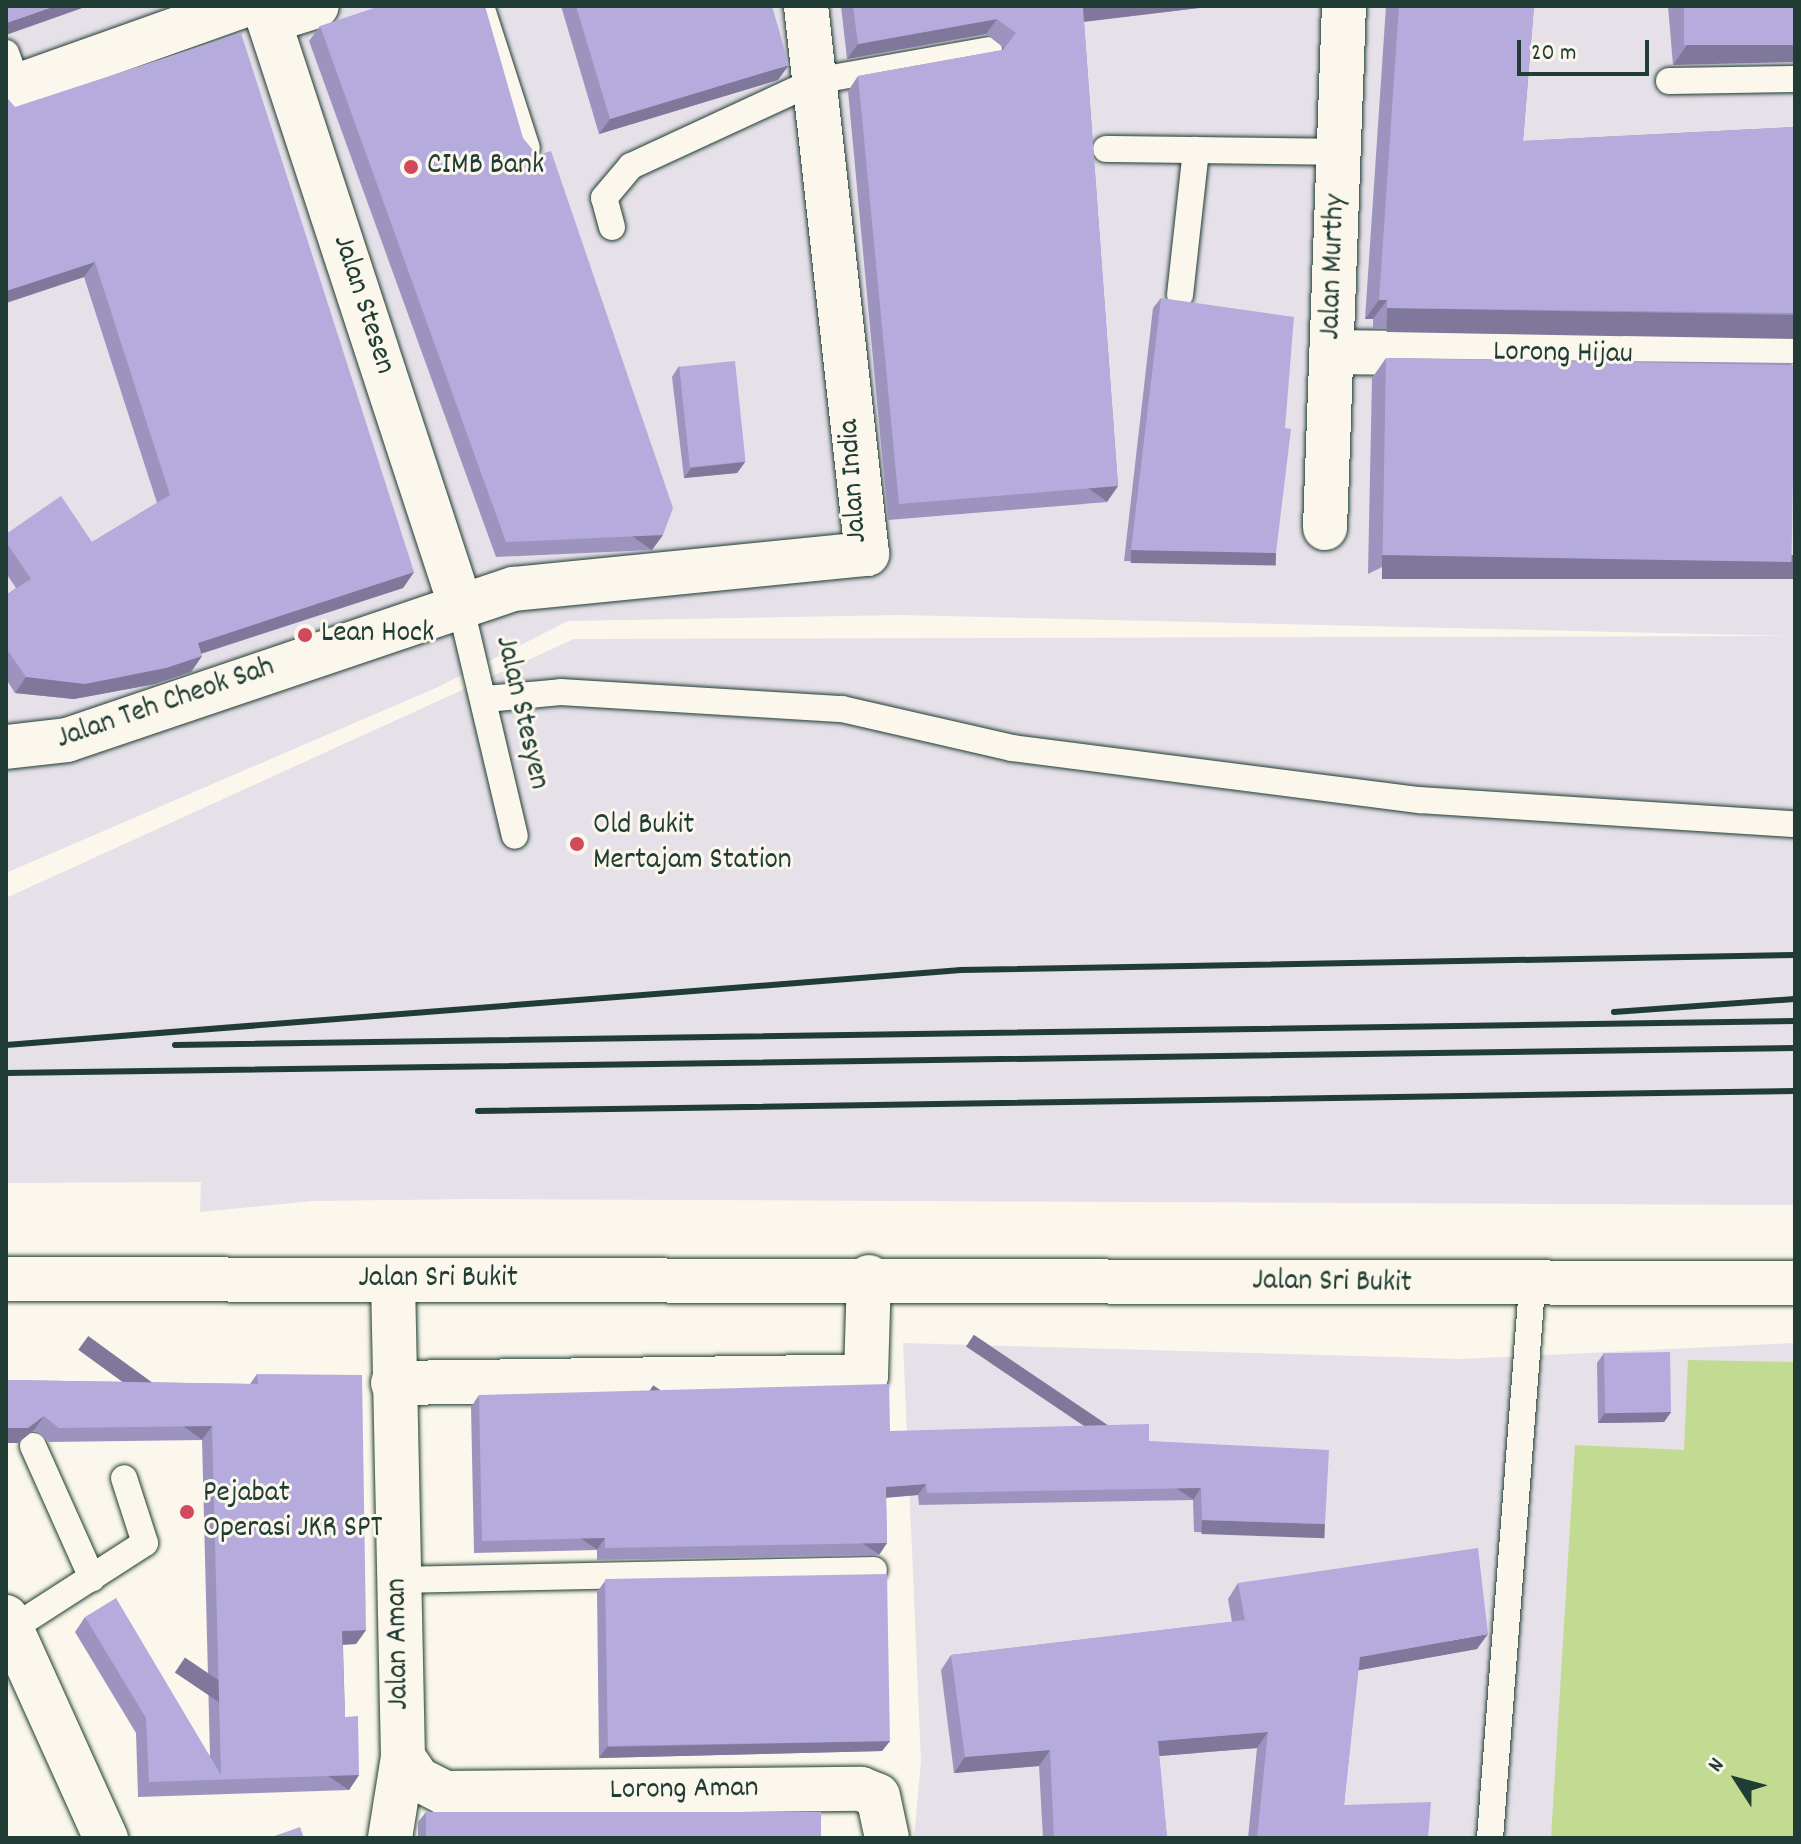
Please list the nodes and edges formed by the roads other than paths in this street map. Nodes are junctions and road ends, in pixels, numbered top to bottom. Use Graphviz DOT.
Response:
graph roads {
  1 [pos="317,6"];
  2 [pos="481,6"];
  3 [pos="806,6"];
  4 [pos="1344,6"];
  5 [pos="258,11"];
  6 [pos="989,50"];
  7 [pos="10,76"];
  8 [pos="1795,79"];
  9 [pos="815,81"];
  10 [pos="1669,81"];
  11 [pos="527,148"];
  12 [pos="1106,149"];
  13 [pos="1196,150"];
  14 [pos="1339,152"];
  15 [pos="612,227"];
  16 [pos="1180,295"];
  17 [pos="1331,352"];
  18 [pos="1795,358"];
  19 [pos="1325,528"];
  20 [pos="460,604"];
  21 [pos="486,699"];
  22 [pos="6,747"];
  23 [pos="1795,824"];
  24 [pos="515,836"];
  25 [pos="869,1277"];
  26 [pos="6,1279"];
  27 [pos="393,1281"];
  28 [pos="1795,1283"];
  29 [pos="1532,1287"];
  30 [pos="393,1383"];
  31 [pos="33,1446"];
  32 [pos="124,1478"];
  33 [pos="874,1570"];
  34 [pos="92,1578"];
  35 [pos="398,1580"];
  36 [pos="10,1623"];
  37 [pos="403,1757"];
  38 [pos="106,1838"];
  39 [pos="390,1838"];
  40 [pos="887,1838"];
  41 [pos="1490,1838"];
  1 -- 5 [label="street"];
  2 -- 11 [label="lane"];
  3 -- 9 [label="street, Jalan India"];
  4 -- 14 [label="street, Jalan Murthy"];
  5 -- 7 [label="street"];
  5 -- 20 [label="street, Jalan Stesen"];
  6 -- 9 [label="lane"];
  8 -- 10 [label="lane"];
  9 -- 15 [label="lane"];
  9 -- 20 [label="street, Jalan India"];
  12 -- 13 [label="lane"];
  13 -- 14 [label="lane"];
  13 -- 16 [label="lane"];
  14 -- 17 [label="street, Jalan Murthy"];
  17 -- 18 [label="street, Lorong Hijau"];
  17 -- 19 [label="street, Jalan Murthy"];
  20 -- 21 [label="lane, Jalan Stesyen"];
  20 -- 22 [label="street, Jalan Teh Cheok Sah"];
  21 -- 23 [label="lane"];
  21 -- 24 [label="lane, Jalan Stesyen"];
  25 -- 27 [label="street, Jalan Sri Bukit"];
  25 -- 29 [label="street, Jalan Sri Bukit"];
  25 -- 30 [label="street"];
  26 -- 27 [label="street, Jalan Sri Bukit"];
  27 -- 30 [label="street, Jalan Aman"];
  28 -- 29 [label="street, Jalan Sri Bukit"];
  29 -- 41 [label="lane"];
  30 -- 35 [label="street, Jalan Aman"];
  31 -- 34 [label="lane"];
  32 -- 34 [label="lane"];
  33 -- 35 [label="lane"];
  34 -- 36 [label="lane"];
  35 -- 37 [label="street, Jalan Aman"];
  36 -- 38 [label="street"];
  37 -- 39 [label="street"];
  37 -- 40 [label="street, Lorong Aman"];
}
